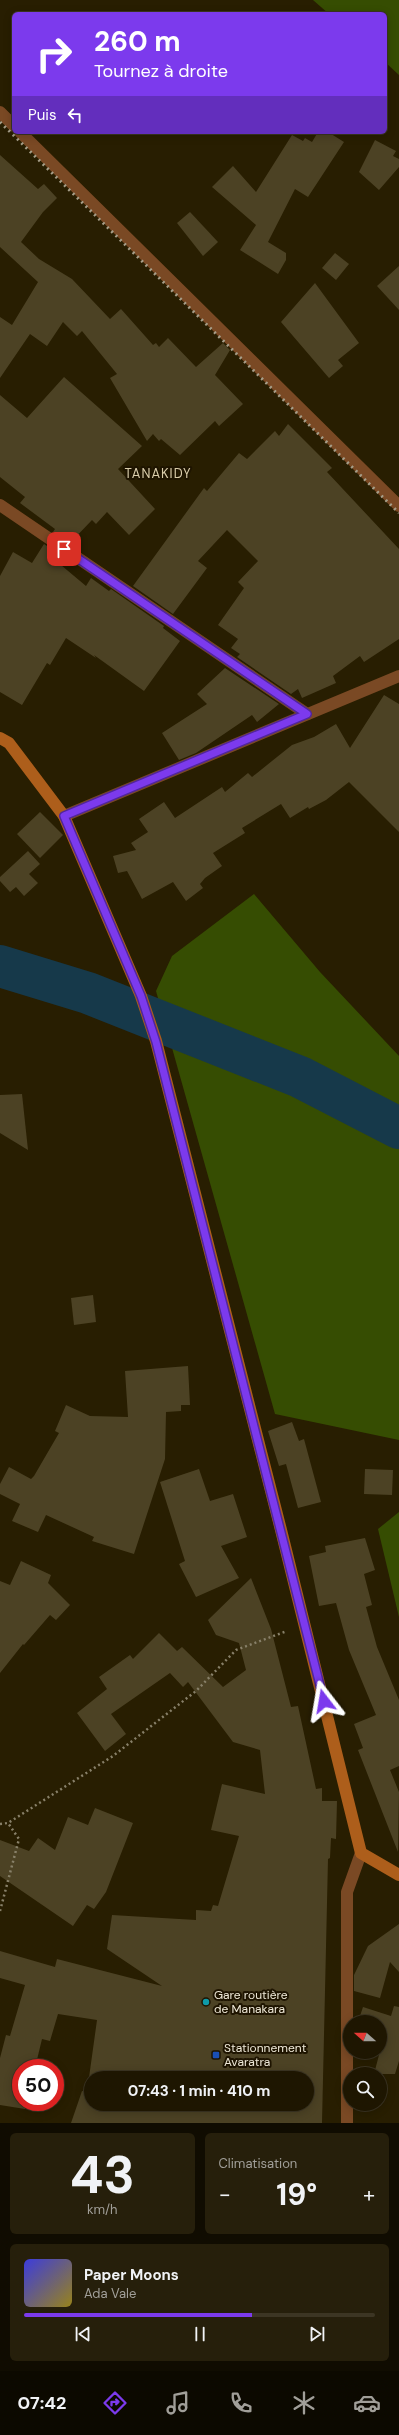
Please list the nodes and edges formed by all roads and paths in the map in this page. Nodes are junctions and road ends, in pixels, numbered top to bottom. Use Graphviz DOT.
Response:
graph roads {
  1 [pos="0,112"];
  2 [pos="12,124"];
  3 [pos="22,134"];
  4 [pos="0,506"];
  5 [pos="399,506"];
  6 [pos="399,676"];
  7 [pos="307,714"];
  8 [pos="0,738"];
  9 [pos="64,816"];
  10 [pos="305,1625"];
  11 [pos="8,1823"];
  12 [pos="0,1824"];
  13 [pos="361,1853"];
  14 [pos="399,1875"];
  15 [pos="0,1912"];
  16 [pos="347,2123"];
  1 -- 2 [label="street"];
  3 -- 5 [label="street"];
  4 -- 7 [label="street"];
  6 -- 7 [label="street"];
  7 -- 9 [label="street"];
  8 -- 9 [label="main road"];
  9 -- 10 [label="main road"];
  10 -- 11 [label="path"];
  10 -- 13 [label="main road"];
  11 -- 12 [label="path"];
  11 -- 15 [label="path"];
  13 -- 14 [label="main road"];
  13 -- 16 [label="street"];
}
